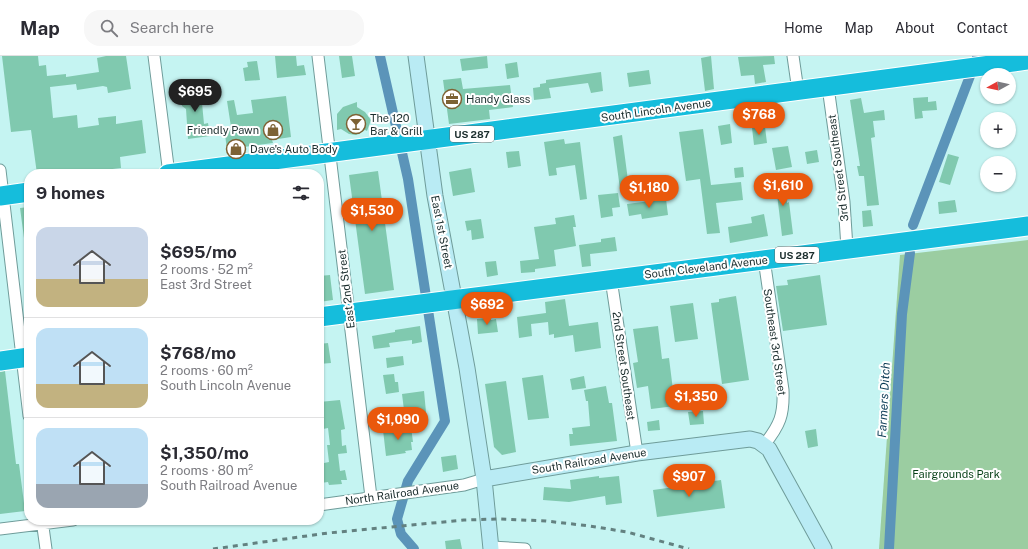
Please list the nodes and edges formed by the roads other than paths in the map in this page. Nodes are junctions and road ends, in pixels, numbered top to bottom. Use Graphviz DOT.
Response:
graph roads {
  1 [pos="154,56"];
  2 [pos="318,56"];
  3 [pos="416,56"];
  4 [pos="792,56"];
  5 [pos="1028,60"];
  6 [pos="828,87"];
  7 [pos="798,91"];
  8 [pos="426,140"];
  9 [pos="330,153"];
  10 [pos="168,169"];
  11 [pos="207,169"];
  12 [pos="0,170"];
  13 [pos="24,193"];
  14 [pos="2,196"];
  15 [pos="1028,226"];
  16 [pos="847,248"];
  17 [pos="764,259"];
  18 [pos="612,279"];
  19 [pos="455,301"];
  20 [pos="349,313"];
  21 [pos="324,316"];
  22 [pos="24,350"];
  23 [pos="24,357"];
  24 [pos="0,361"];
  25 [pos="764,445"];
  26 [pos="637,453"];
  27 [pos="484,479"];
  28 [pos="371,497"];
  29 [pos="324,504"];
  30 [pos="25,525"];
  31 [pos="43,525"];
  32 [pos="0,529"];
  33 [pos="491,548"];
  34 [pos="46,549"];
  35 [pos="525,549"];
  36 [pos="824,549"];
  1 -- 10 [label="street"];
  2 -- 9 [label="street, East 2nd Street"];
  3 -- 8 [label="main road, East 1st Street"];
  4 -- 7 [label="street"];
  5 -- 6 [label="highway, South Lincoln Avenue / US 287"];
  6 -- 7 [label="highway, South Lincoln Avenue / US 287"];
  6 -- 16 [label="street, 3rd Street Southeast"];
  7 -- 8 [label="highway, South Lincoln Avenue / US 287"];
  8 -- 9 [label="highway, US 287"];
  8 -- 19 [label="main road, East 1st Street"];
  9 -- 11 [label="highway, US 287"];
  9 -- 20 [label="street, East 2nd Street"];
  12 -- 14 [label="street"];
  13 -- 14 [label="highway"];
  14 -- 22 [label="street"];
  15 -- 16 [label="highway, South Cleveland Avenue / US 287"];
  16 -- 17 [label="highway, South Cleveland Avenue / US 287"];
  17 -- 18 [label="highway, South Cleveland Avenue / US 287"];
  17 -- 25 [label="street, Southeast 3rd Street"];
  18 -- 19 [label="highway, South Cleveland Avenue / US 287"];
  18 -- 26 [label="street, 2nd Street Southeast"];
  19 -- 20 [label="highway, US 287"];
  19 -- 27 [label="main road, East 1st Street"];
  20 -- 21 [label="highway, US 287"];
  20 -- 28 [label="street, East 2nd Street"];
  23 -- 24 [label="highway"];
  25 -- 26 [label="main road, South Railroad Avenue"];
  25 -- 36 [label="main road"];
  26 -- 27 [label="main road, South Railroad Avenue"];
  27 -- 28 [label="street, North Railroad Avenue"];
  27 -- 33 [label="main road, East 1st Street"];
  28 -- 29 [label="street, North Railroad Avenue"];
  30 -- 32 [label="street"];
  31 -- 34 [label="street"];
  33 -- 35 [label="street"];
}
